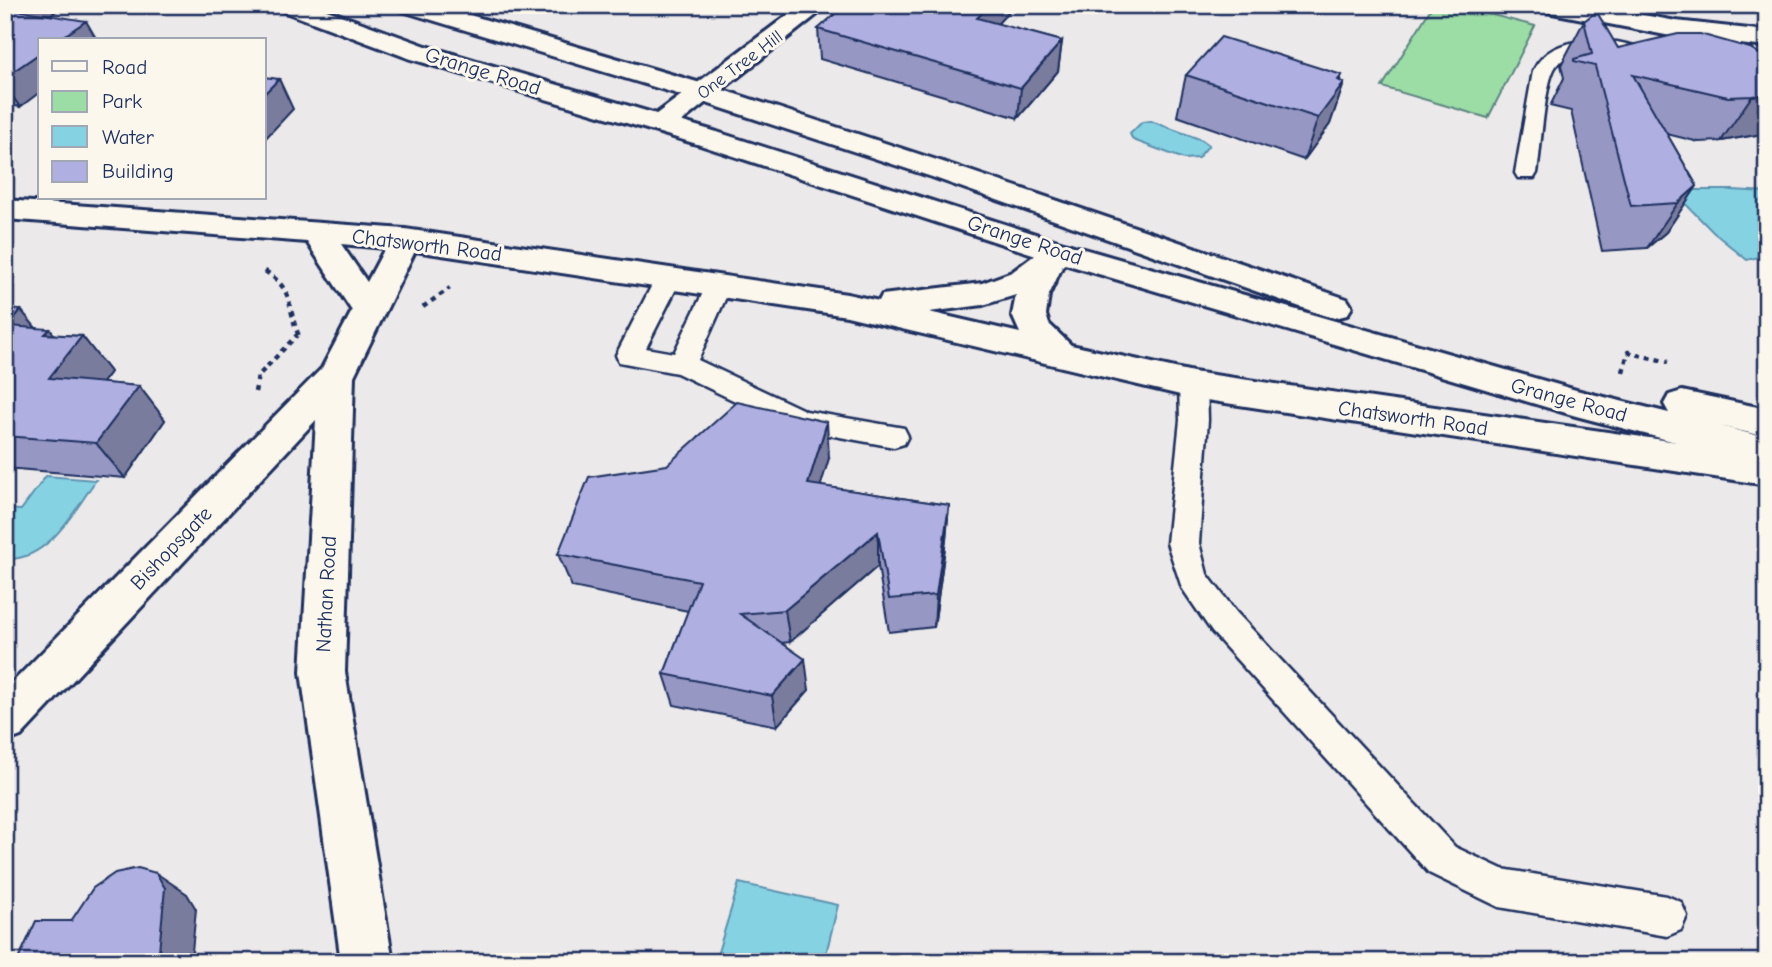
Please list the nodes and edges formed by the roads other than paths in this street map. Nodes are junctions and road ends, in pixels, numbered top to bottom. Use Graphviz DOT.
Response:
graph roads {
  1 [pos="289,5"];
  2 [pos="408,5"];
  3 [pos="817,5"];
  4 [pos="1547,5"];
  5 [pos="1767,39"];
  6 [pos="1682,62"];
  7 [pos="704,93"];
  8 [pos="661,124"];
  9 [pos="1526,173"];
  10 [pos="5,209"];
  11 [pos="317,232"];
  12 [pos="405,239"];
  13 [pos="1052,259"];
  14 [pos="668,279"];
  15 [pos="718,286"];
  16 [pos="847,305"];
  17 [pos="368,310"];
  18 [pos="1061,355"];
  19 [pos="683,364"];
  20 [pos="336,376"];
  21 [pos="1193,385"];
  22 [pos="1767,423"];
  23 [pos="894,436"];
  24 [pos="1767,452"];
  25 [pos="1767,470"];
  26 [pos="5,720"];
  27 [pos="1667,916"];
  28 [pos="367,962"];
  1 -- 8 [label="street, Grange Road"];
  2 -- 7 [label="street, Grange Road"];
  3 -- 7 [label="street, One Tree Hill"];
  4 -- 5 [label="street"];
  6 -- 9 [label="lane"];
  7 -- 8 [label="street, One Tree Hill"];
  7 -- 22 [label="street, Grange Road"];
  8 -- 13 [label="street, Grange Road"];
  10 -- 11 [label="street, Chatsworth Road"];
  11 -- 12 [label="street, Chatsworth Road"];
  11 -- 17 [label="street"];
  12 -- 14 [label="street, Chatsworth Road"];
  12 -- 17 [label="street, Nathan Road"];
  13 -- 16 [label="street, Chatsworth Road"];
  13 -- 18 [label="street, Chatsworth Road"];
  13 -- 24 [label="street, Grange Road"];
  14 -- 15 [label="street, Chatsworth Road"];
  14 -- 19 [label="lane"];
  15 -- 16 [label="street, Chatsworth Road"];
  15 -- 19 [label="lane"];
  16 -- 18 [label="street, Chatsworth Road"];
  17 -- 20 [label="street, Nathan Road"];
  18 -- 21 [label="street, Chatsworth Road"];
  19 -- 23 [label="lane"];
  20 -- 26 [label="street, Bishopsgate"];
  20 -- 28 [label="street, Nathan Road"];
  21 -- 25 [label="street, Chatsworth Road"];
  21 -- 27 [label="lane"];
}
